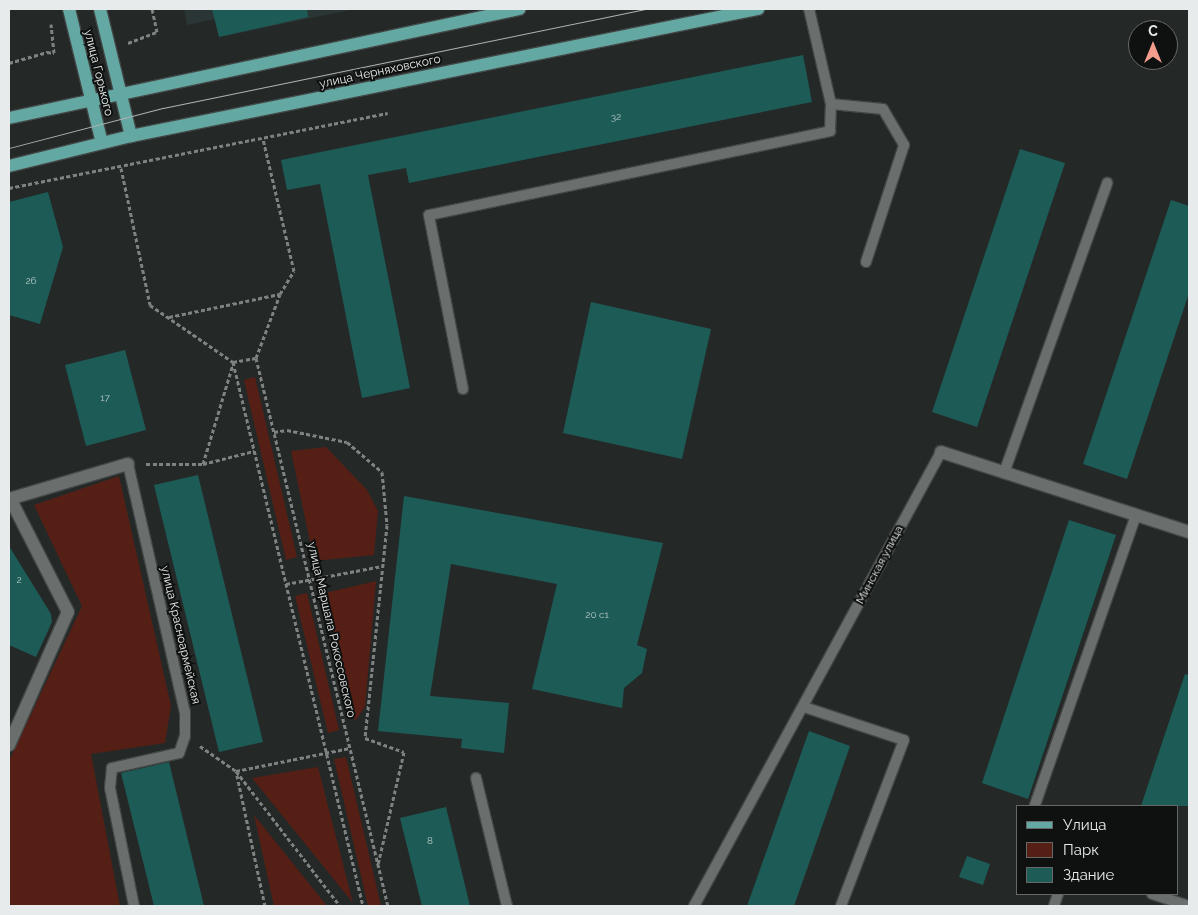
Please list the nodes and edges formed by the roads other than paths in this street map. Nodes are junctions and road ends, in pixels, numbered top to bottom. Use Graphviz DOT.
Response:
graph roads {
  1 [pos="69,9"];
  2 [pos="100,9"];
  3 [pos="519,9"];
  4 [pos="758,9"];
  5 [pos="809,9"];
  6 [pos="120,94"];
  7 [pos="90,100"];
  8 [pos="831,104"];
  9 [pos="9,118"];
  10 [pos="131,136"];
  11 [pos="102,143"];
  12 [pos="9,166"];
  13 [pos="1107,183"];
  14 [pos="866,262"];
  15 [pos="463,389"];
  16 [pos="942,452"];
  17 [pos="128,464"];
  18 [pos="1004,472"];
  19 [pos="9,498"];
  20 [pos="1136,515"];
  21 [pos="1189,532"];
  22 [pos="804,706"];
  23 [pos="9,745"];
  24 [pos="476,778"];
  25 [pos="1035,805"];
  26 [pos="1155,895"];
  27 [pos="134,906"];
  28 [pos="507,906"];
  29 [pos="694,906"];
  30 [pos="840,906"];
  31 [pos="1189,906"];
  1 -- 7 [label="main road, улица Горького"];
  2 -- 6 [label="main road, улица Горького"];
  3 -- 6 [label="main road"];
  4 -- 10 [label="main road, улица Черняховского"];
  5 -- 8 [label="lane"];
  6 -- 7 [label="main road"];
  6 -- 10 [label="main road, улица Горького"];
  7 -- 9 [label="main road"];
  7 -- 11 [label="main road, улица Горького"];
  8 -- 14 [label="lane"];
  8 -- 15 [label="lane"];
  10 -- 11 [label="main road, улица Черняховского"];
  11 -- 12 [label="main road, улица Черняховского"];
  13 -- 18 [label="lane"];
  16 -- 18 [label="street, Минская улица"];
  16 -- 22 [label="lane, Минская улица"];
  17 -- 19 [label="street"];
  17 -- 27 [label="lane, улица Красноармейская"];
  18 -- 20 [label="street, Минская улица"];
  19 -- 23 [label="street"];
  20 -- 21 [label="street, Минская улица"];
  20 -- 25 [label="lane"];
  22 -- 29 [label="lane, Минская улица"];
  22 -- 30 [label="lane"];
  24 -- 28 [label="lane"];
  26 -- 31 [label="lane"];
}
